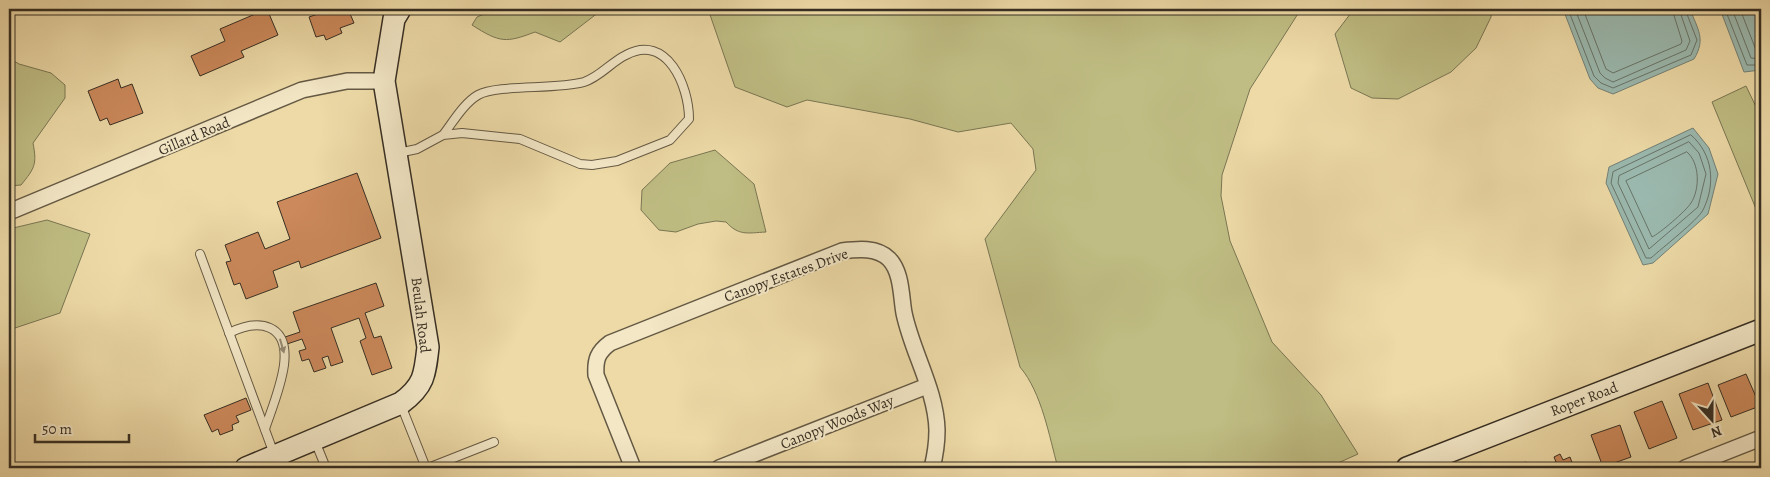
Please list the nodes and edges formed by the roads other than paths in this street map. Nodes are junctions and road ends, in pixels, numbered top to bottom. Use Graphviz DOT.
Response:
graph roads {
  1 [pos="400,9"];
  2 [pos="384,81"];
  3 [pos="443,135"];
  4 [pos="396,154"];
  5 [pos="9,212"];
  6 [pos="200,254"];
  7 [pos="1761,330"];
  8 [pos="229,333"];
  9 [pos="927,386"];
  10 [pos="401,403"];
  11 [pos="265,429"];
  12 [pos="1761,438"];
  13 [pos="314,439"];
  14 [pos="494,442"];
  15 [pos="275,456"];
  16 [pos="246,468"];
  17 [pos="326,468"];
  18 [pos="427,468"];
  19 [pos="632,468"];
  20 [pos="719,468"];
  21 [pos="932,468"];
  22 [pos="1407,468"];
  23 [pos="1685,468"];
  1 -- 2 [label="street, Beulah Road"];
  2 -- 4 [label="street, Beulah Road"];
  2 -- 5 [label="street, Gillard Road"];
  3 -- 3 [label="lane"];
  3 -- 4 [label="lane"];
  4 -- 10 [label="street, Beulah Road"];
  6 -- 8 [label="lane"];
  7 -- 22 [label="street, Roper Road"];
  8 -- 11 [label="lane"];
  8 -- 11 [label="lane, one-way"];
  9 -- 19 [label="street, Canopy Estates Drive"];
  9 -- 20 [label="street, Canopy Woods Way"];
  9 -- 21 [label="street, Canopy Estates Drive"];
  10 -- 13 [label="street, Beulah Road"];
  10 -- 18 [label="lane"];
  11 -- 15 [label="lane"];
  12 -- 23 [label="street"];
  13 -- 15 [label="street, Beulah Road"];
  13 -- 17 [label="lane"];
  14 -- 18 [label="lane"];
  15 -- 16 [label="street, Beulah Road"];
}
